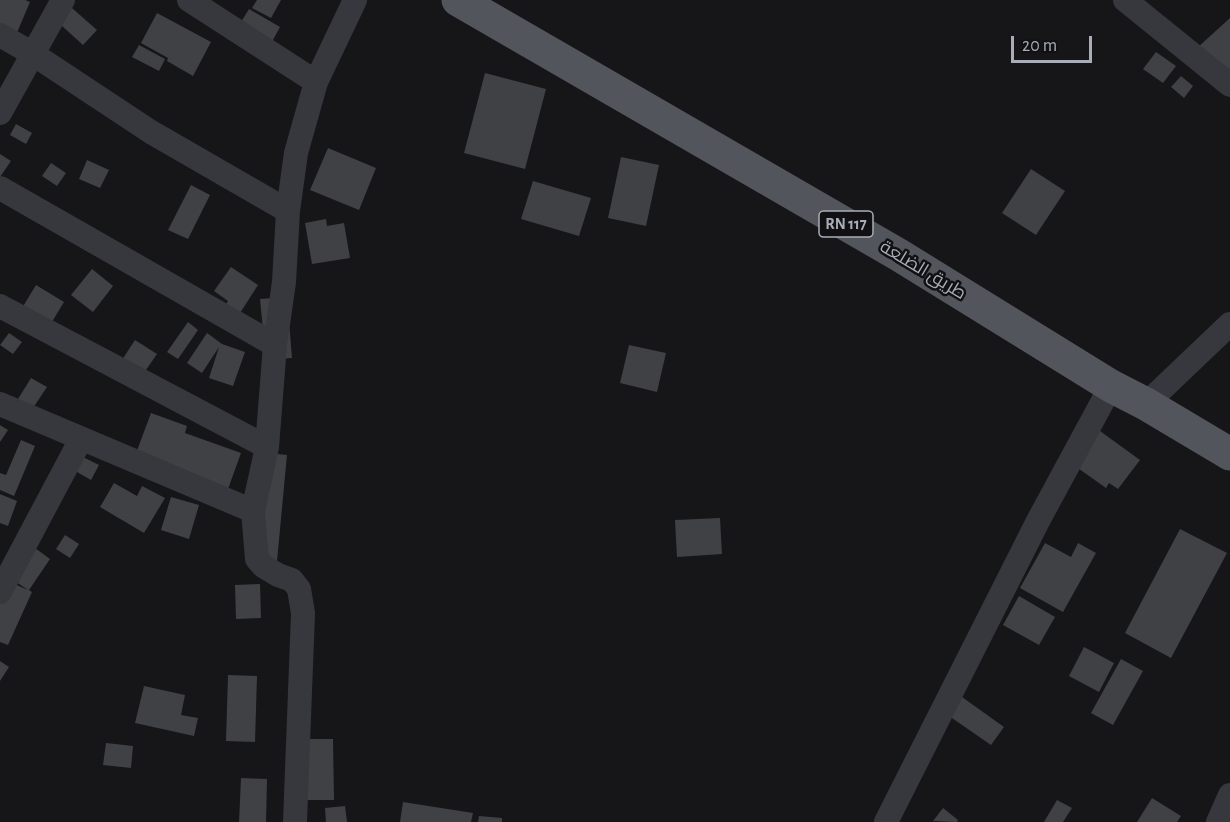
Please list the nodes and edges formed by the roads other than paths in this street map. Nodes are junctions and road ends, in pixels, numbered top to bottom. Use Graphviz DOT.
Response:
graph roads {
  1 [pos="63,0"];
  2 [pos="189,0"];
  3 [pos="355,0"];
  4 [pos="458,0"];
  5 [pos="1125,0"];
  6 [pos="0,35"];
  7 [pos="33,54"];
  8 [pos="316,82"];
  9 [pos="1230,85"];
  10 [pos="0,113"];
  11 [pos="0,188"];
  12 [pos="288,211"];
  13 [pos="0,306"];
  14 [pos="1230,324"];
  15 [pos="275,345"];
  16 [pos="1111,386"];
  17 [pos="0,404"];
  18 [pos="1146,404"];
  19 [pos="81,439"];
  20 [pos="267,447"];
  21 [pos="1230,454"];
  22 [pos="254,511"];
  23 [pos="0,592"];
  24 [pos="1230,795"];
  25 [pos="295,822"];
  26 [pos="886,822"];
  27 [pos="1218,822"];
  1 -- 7 [label="street"];
  2 -- 8 [label="street"];
  3 -- 8 [label="street"];
  4 -- 16 [label="main road, طريق الضلعة / RN 117"];
  5 -- 9 [label="street"];
  6 -- 7 [label="street"];
  7 -- 10 [label="street"];
  7 -- 12 [label="street"];
  8 -- 12 [label="street"];
  11 -- 15 [label="street"];
  12 -- 15 [label="street"];
  13 -- 20 [label="street"];
  14 -- 18 [label="street"];
  15 -- 20 [label="street"];
  16 -- 18 [label="main road, طريق الضلعة / RN 117"];
  16 -- 26 [label="street"];
  17 -- 19 [label="street"];
  18 -- 21 [label="main road, طريق الضلعة / RN 117"];
  19 -- 22 [label="street"];
  19 -- 23 [label="street"];
  20 -- 22 [label="street"];
  22 -- 25 [label="street"];
  24 -- 27 [label="street"];
}
